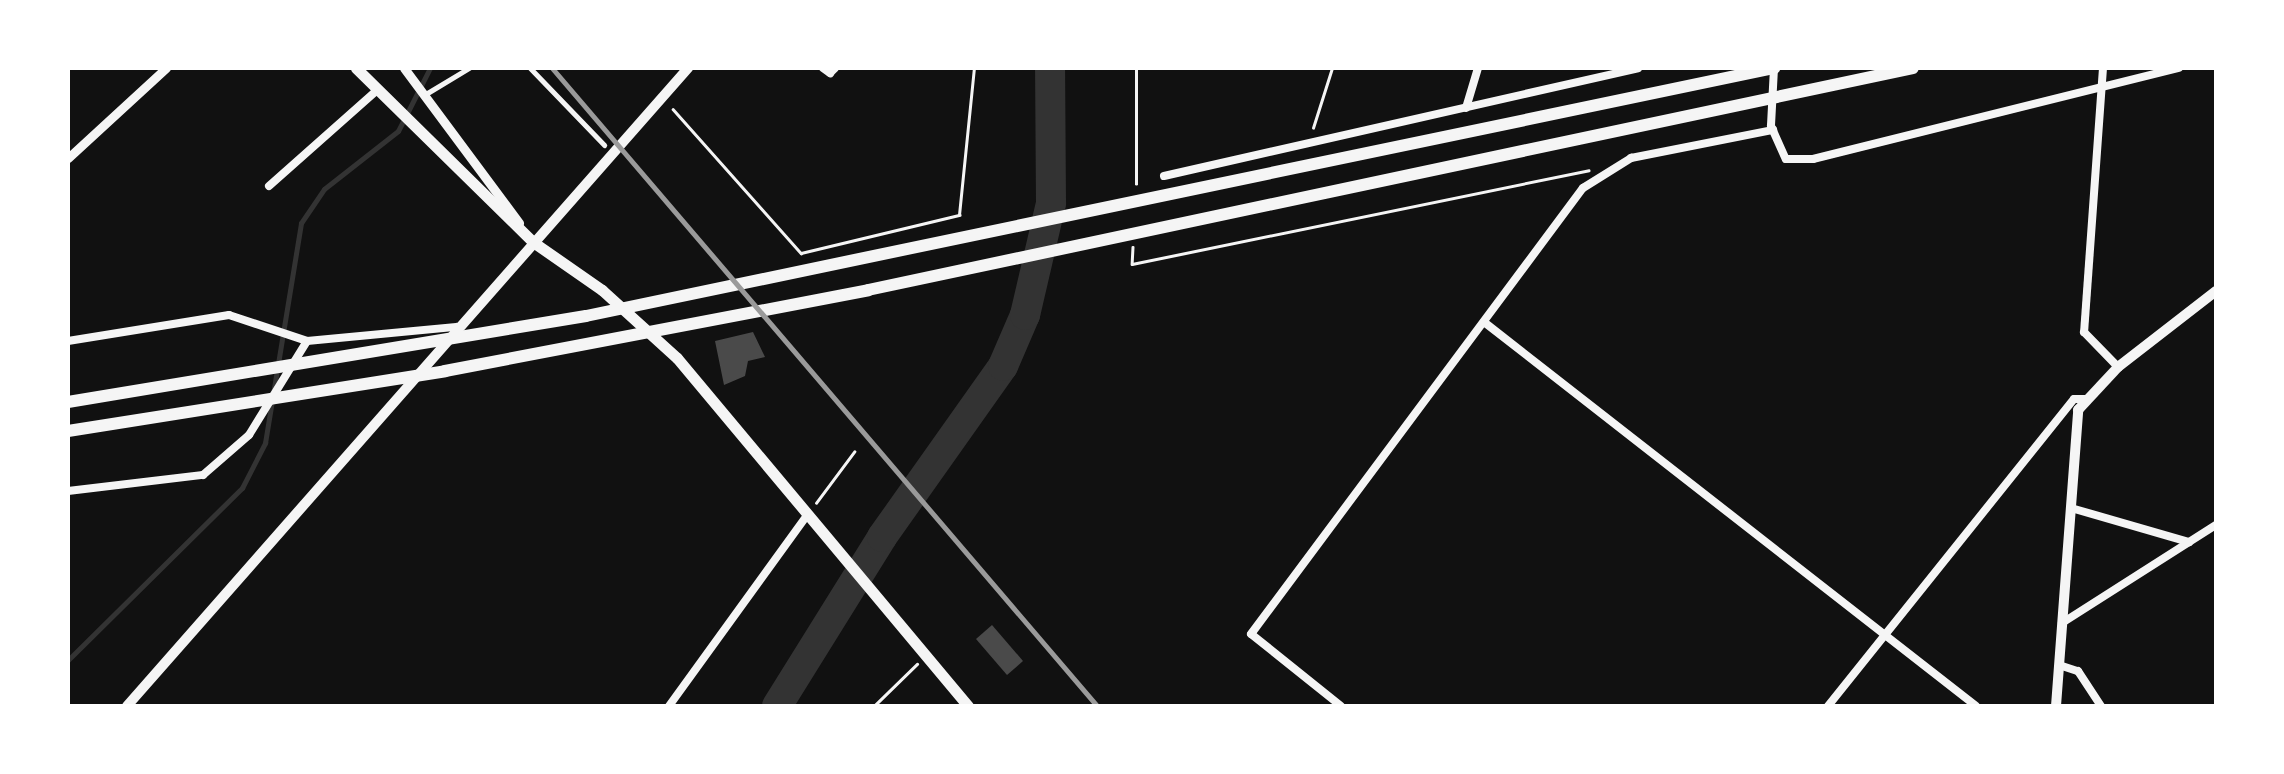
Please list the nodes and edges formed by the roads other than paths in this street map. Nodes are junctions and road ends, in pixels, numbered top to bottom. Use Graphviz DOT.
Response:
graph roads {
  1 [pos="166,68"];
  2 [pos="356,68"];
  3 [pos="404,68"];
  4 [pos="470,68"];
  5 [pos="530,68"];
  6 [pos="688,68"];
  7 [pos="822,68"];
  8 [pos="835,68"];
  9 [pos="1478,68"];
  10 [pos="1638,68"];
  11 [pos="1774,68"];
  12 [pos="1913,68"];
  13 [pos="2103,68"];
  14 [pos="2179,68"];
  15 [pos="2103,83"];
  16 [pos="377,90"];
  17 [pos="424,95"];
  18 [pos="1466,108"];
  19 [pos="1772,130"];
  20 [pos="604,145"];
  21 [pos="68,158"];
  22 [pos="1164,176"];
  23 [pos="269,186"];
  24 [pos="533,242"];
  25 [pos="2216,291"];
  26 [pos="1484,322"];
  27 [pos="456,327"];
  28 [pos="68,341"];
  29 [pos="307,341"];
  30 [pos="2118,367"];
  31 [pos="2092,399"];
  32 [pos="68,402"];
  33 [pos="68,431"];
  34 [pos="68,490"];
  35 [pos="2070,508"];
  36 [pos="808,514"];
  37 [pos="2216,525"];
  38 [pos="2189,542"];
  39 [pos="2062,623"];
  40 [pos="1884,633"];
  41 [pos="2058,665"];
  42 [pos="127,706"];
  43 [pos="669,706"];
  44 [pos="968,706"];
  45 [pos="1341,706"];
  46 [pos="1828,706"];
  47 [pos="1976,706"];
  48 [pos="2056,706"];
  49 [pos="2101,706"];
  1 -- 21 [label="street"];
  2 -- 16 [label="main road"];
  3 -- 17 [label="street"];
  4 -- 17 [label="street"];
  5 -- 20 [label="street"];
  6 -- 24 [label="main road"];
  7 -- 8 [label="street"];
  9 -- 18 [label="street"];
  10 -- 18 [label="street"];
  11 -- 19 [label="street"];
  11 -- 32 [label="highway"];
  12 -- 33 [label="highway"];
  13 -- 15 [label="street"];
  14 -- 15 [label="street"];
  15 -- 19 [label="street"];
  15 -- 30 [label="street"];
  16 -- 23 [label="street"];
  16 -- 24 [label="main road"];
  17 -- 24 [label="street"];
  18 -- 22 [label="street"];
  19 -- 26 [label="street"];
  24 -- 27 [label="main road"];
  24 -- 36 [label="main road"];
  25 -- 30 [label="main road"];
  26 -- 40 [label="street"];
  26 -- 45 [label="street"];
  27 -- 29 [label="street"];
  27 -- 42 [label="main road"];
  28 -- 29 [label="street"];
  29 -- 34 [label="street"];
  30 -- 31 [label="main road"];
  31 -- 35 [label="main road"];
  31 -- 40 [label="street"];
  35 -- 38 [label="street"];
  35 -- 39 [label="main road"];
  36 -- 43 [label="street"];
  36 -- 44 [label="main road"];
  37 -- 38 [label="street"];
  38 -- 39 [label="street"];
  39 -- 41 [label="main road"];
  40 -- 46 [label="street"];
  40 -- 47 [label="street"];
  41 -- 48 [label="main road"];
  41 -- 49 [label="street"];
}
